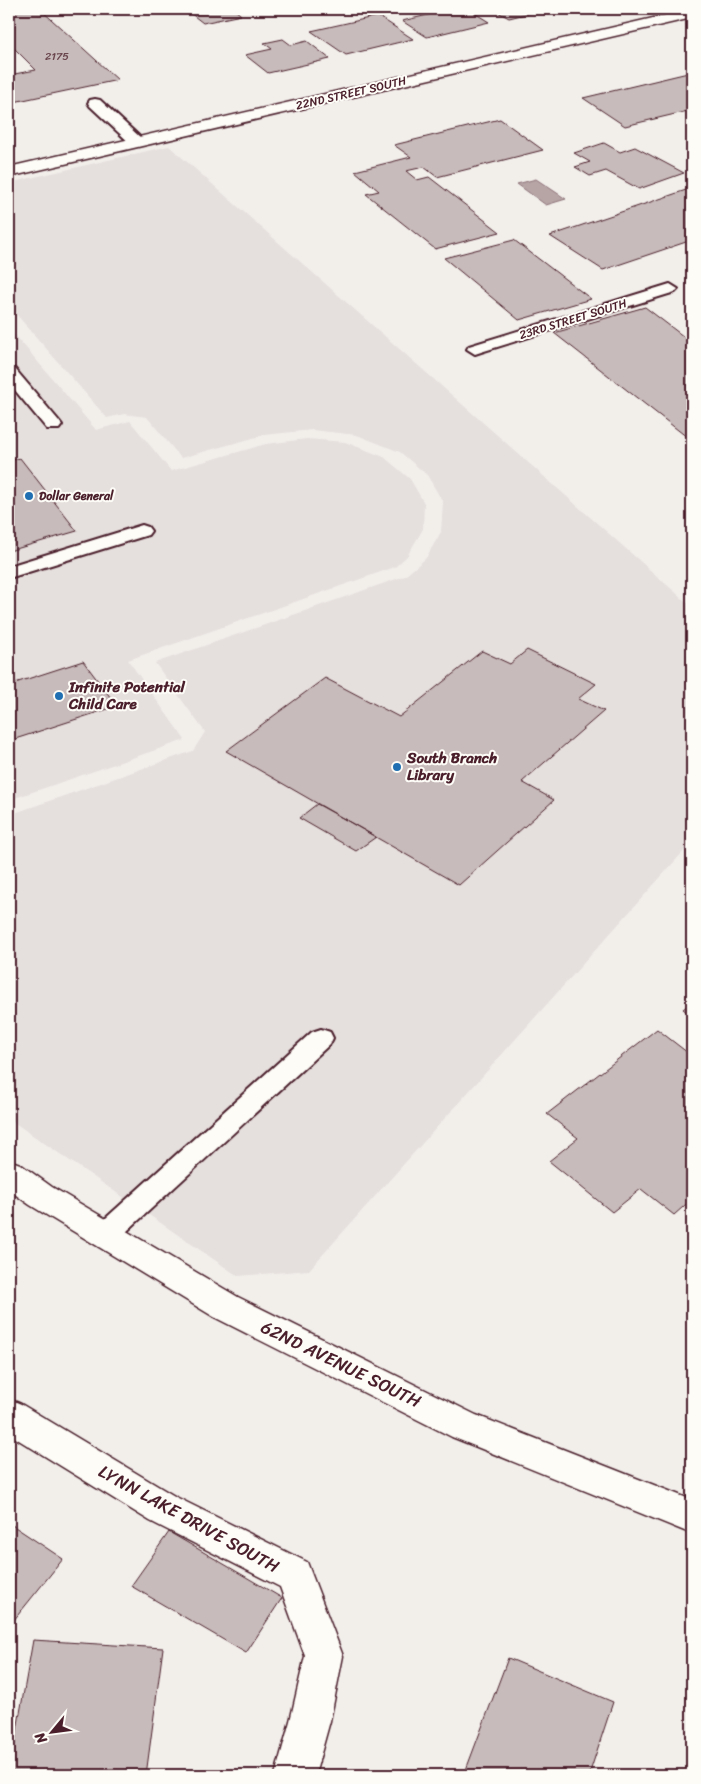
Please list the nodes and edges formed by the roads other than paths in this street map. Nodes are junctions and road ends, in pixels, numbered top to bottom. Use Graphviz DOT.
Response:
graph roads {
  1 [pos="692,13"];
  2 [pos="95,103"];
  3 [pos="137,142"];
  4 [pos="9,172"];
  5 [pos="670,289"];
  6 [pos="475,348"];
  7 [pos="9,373"];
  8 [pos="53,425"];
  9 [pos="142,531"];
  10 [pos="9,572"];
  11 [pos="321,1038"];
  12 [pos="9,1173"];
  13 [pos="105,1235"];
  14 [pos="9,1415"];
  15 [pos="692,1517"];
  16 [pos="295,1775"];
  1 -- 3 [label="street, 22ND STREET SOUTH"];
  2 -- 3 [label="lane"];
  3 -- 4 [label="street, 22ND STREET SOUTH"];
  5 -- 6 [label="lane, 23RD STREET SOUTH"];
  7 -- 8 [label="lane"];
  9 -- 10 [label="lane"];
  11 -- 13 [label="lane"];
  12 -- 13 [label="street, 62ND AVENUE SOUTH"];
  13 -- 15 [label="street, 62ND AVENUE SOUTH"];
  14 -- 16 [label="street, LYNN LAKE DRIVE SOUTH"];
}
